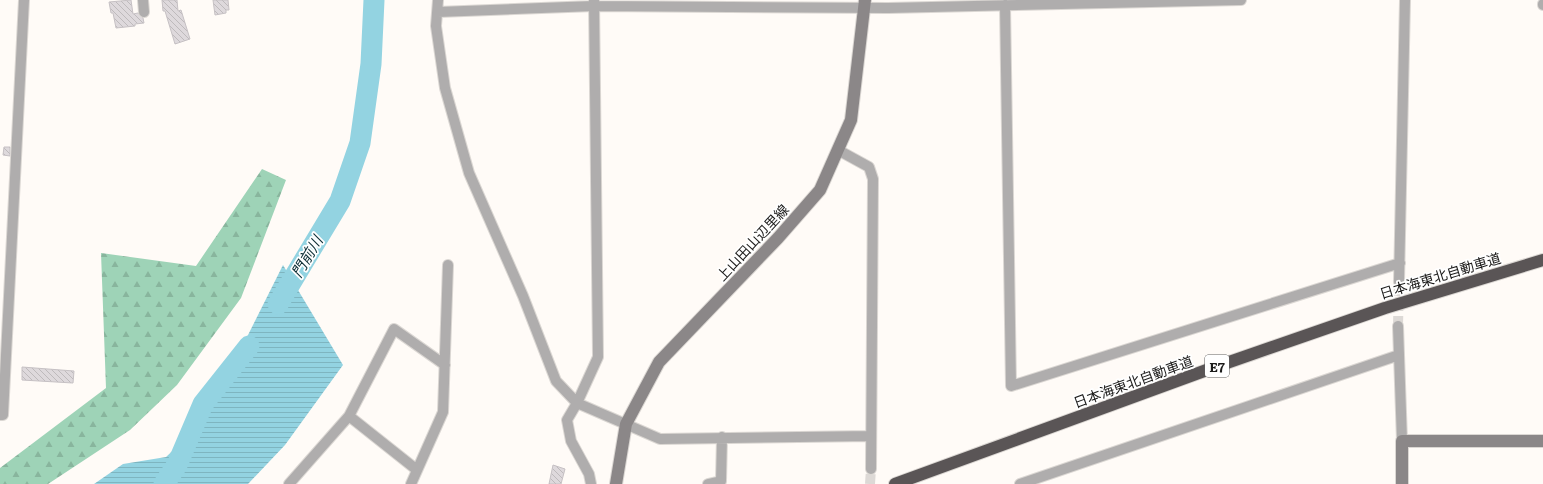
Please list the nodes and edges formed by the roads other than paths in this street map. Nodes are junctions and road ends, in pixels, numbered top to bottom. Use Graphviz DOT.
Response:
graph roads {
  1 [pos="24,0"];
  2 [pos="143,0"];
  3 [pos="438,0"];
  4 [pos="1241,0"];
  5 [pos="1406,0"];
  6 [pos="1140,1"];
  7 [pos="594,3"];
  8 [pos="865,4"];
  9 [pos="1005,5"];
  10 [pos="144,12"];
  11 [pos="438,12"];
  12 [pos="838,150"];
  13 [pos="1543,260"];
  14 [pos="1400,263"];
  15 [pos="448,265"];
  16 [pos="1399,282"];
  17 [pos="1398,326"];
  18 [pos="1399,356"];
  19 [pos="444,365"];
  20 [pos="577,403"];
  21 [pos="0,415"];
  22 [pos="349,416"];
  23 [pos="626,424"];
  24 [pos="722,436"];
  25 [pos="871,436"];
  26 [pos="1402,441"];
  27 [pos="1543,441"];
  28 [pos="871,469"];
  29 [pos="417,470"];
  30 [pos="289,484"];
  31 [pos="411,484"];
  32 [pos="591,484"];
  33 [pos="616,484"];
  34 [pos="708,484"];
  35 [pos="895,484"];
  36 [pos="1020,484"];
  37 [pos="1402,484"];
  1 -- 21 [label="street"];
  2 -- 10 [label="street"];
  3 -- 11 [label="street"];
  4 -- 6 [label="street"];
  5 -- 14 [label="street"];
  6 -- 9 [label="street"];
  7 -- 8 [label="street"];
  7 -- 11 [label="street"];
  7 -- 20 [label="street"];
  8 -- 9 [label="street"];
  8 -- 12 [label="main road, 上山田山辺里線"];
  9 -- 14 [label="street"];
  11 -- 20 [label="street"];
  12 -- 23 [label="main road, 上山田山辺里線"];
  12 -- 25 [label="street"];
  13 -- 35 [label="highway, 日本海東北自動車道 / E7"];
  14 -- 16 [label="street"];
  15 -- 19 [label="street"];
  17 -- 18 [label="street"];
  18 -- 26 [label="street"];
  18 -- 36 [label="street"];
  19 -- 22 [label="street"];
  19 -- 29 [label="street"];
  20 -- 23 [label="street"];
  20 -- 32 [label="street"];
  22 -- 29 [label="street"];
  22 -- 30 [label="street"];
  23 -- 24 [label="street"];
  23 -- 33 [label="main road, 上山田山辺里線"];
  24 -- 25 [label="street"];
  24 -- 34 [label="street"];
  25 -- 28 [label="street"];
  26 -- 27 [label="main road"];
  26 -- 37 [label="main road"];
  29 -- 31 [label="street"];
}
